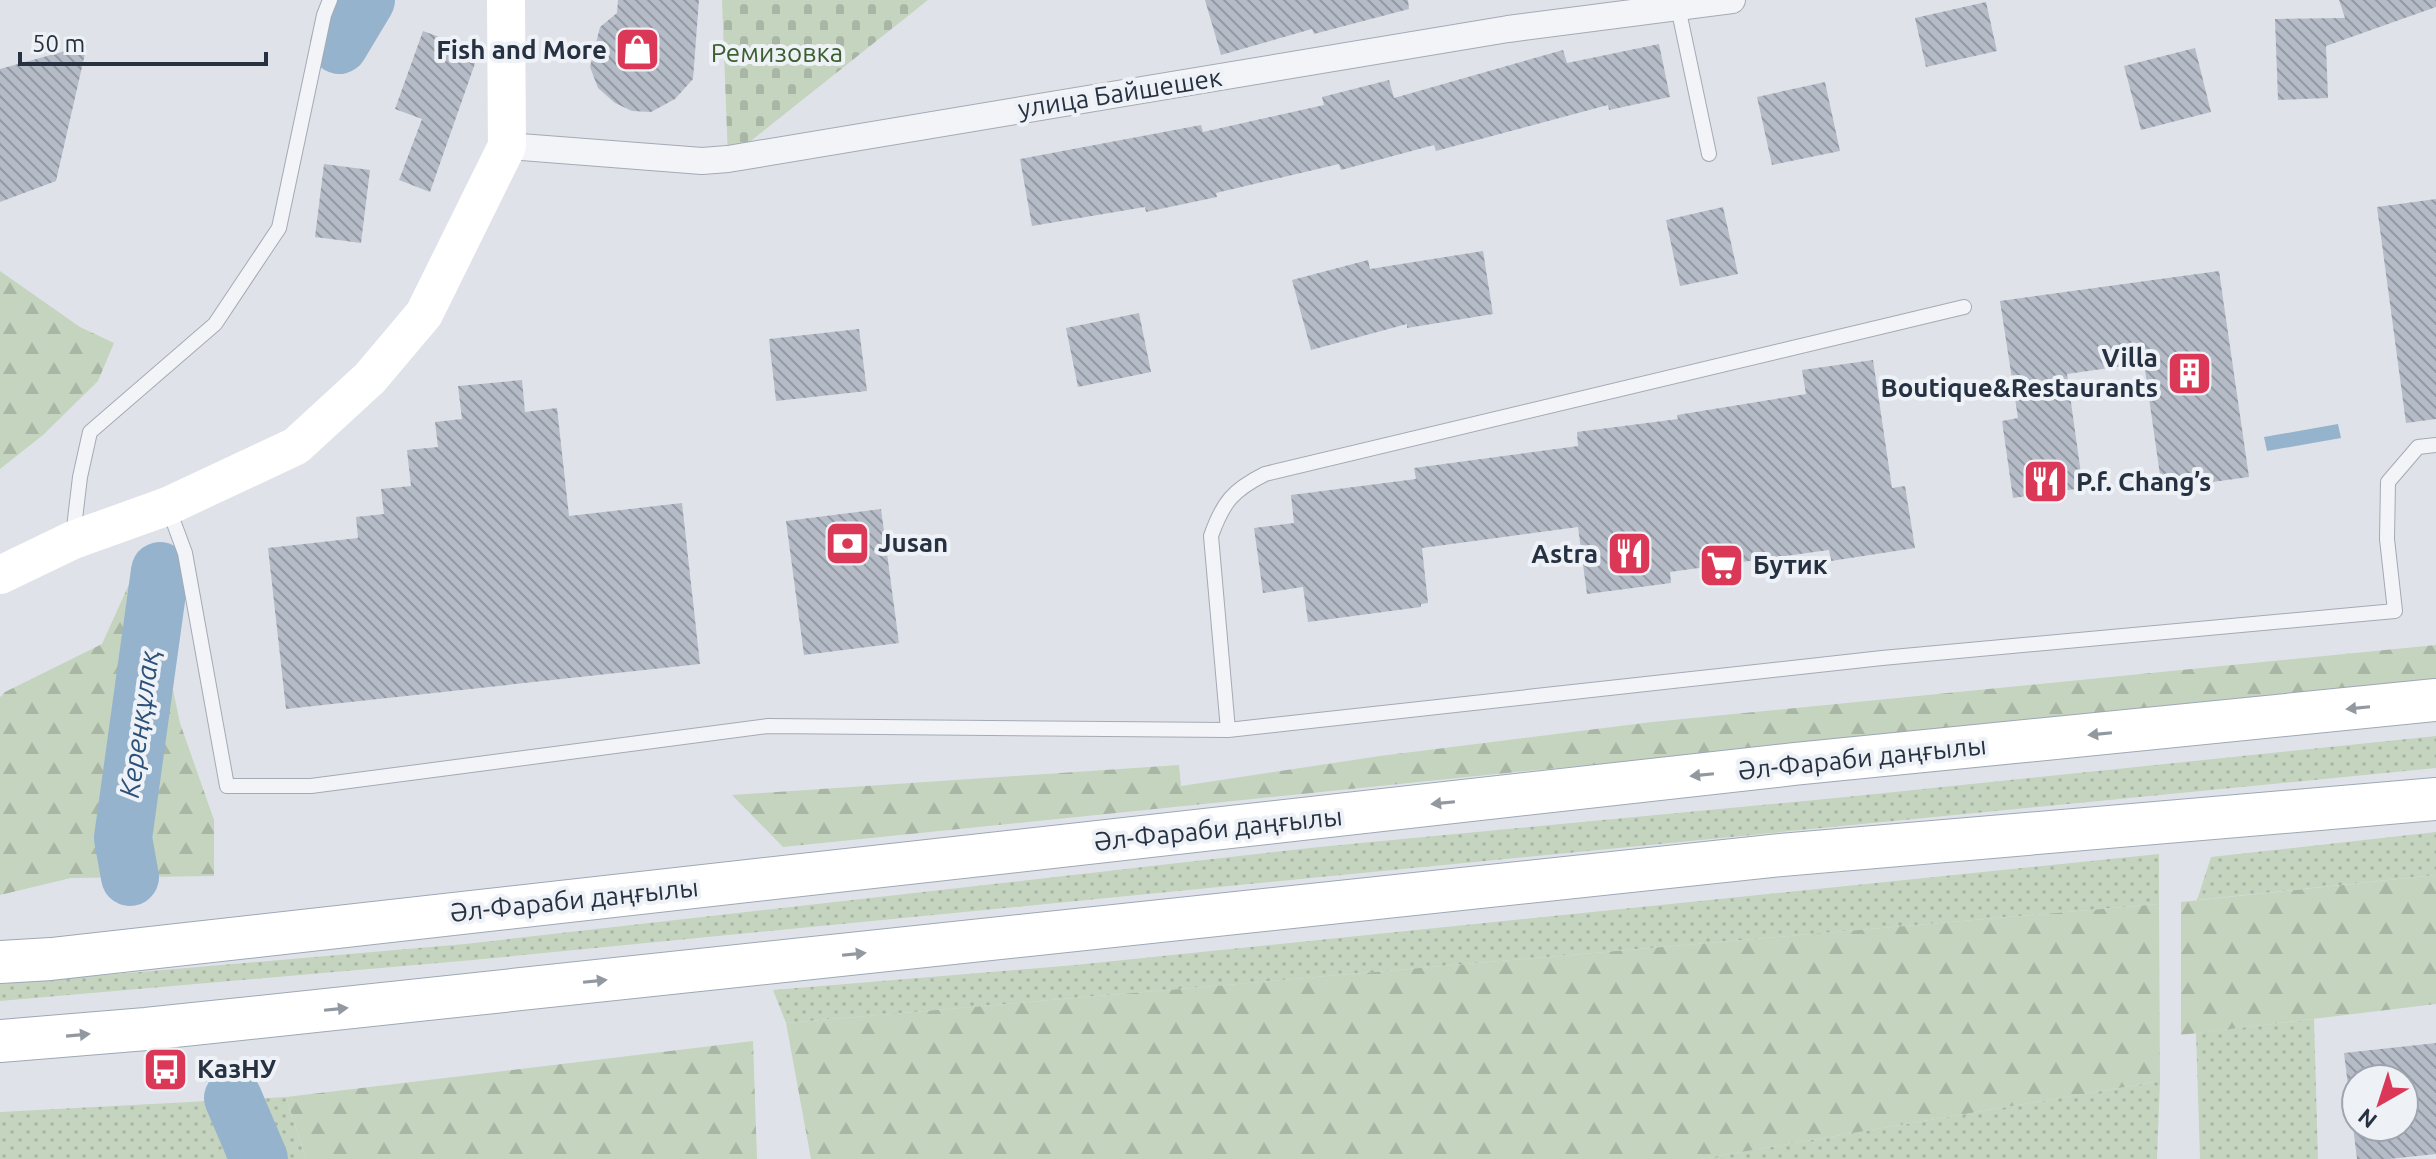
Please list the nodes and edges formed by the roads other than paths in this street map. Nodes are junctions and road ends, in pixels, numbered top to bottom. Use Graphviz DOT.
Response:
graph roads {
  1 [pos="330,0"];
  2 [pos="506,0"];
  3 [pos="1732,0"];
  4 [pos="1678,7"];
  5 [pos="507,146"];
  6 [pos="1709,154"];
  7 [pos="1964,307"];
  8 [pos="2436,445"];
  9 [pos="168,506"];
  10 [pos="58,548"];
  11 [pos="0,575"];
  12 [pos="0,606"];
  13 [pos="2436,700"];
  14 [pos="1228,730"];
  15 [pos="2436,799"];
  16 [pos="0,955"];
  17 [pos="51,959"];
  18 [pos="0,962"];
  19 [pos="0,1041"];
  1 -- 10 [label="lane"];
  2 -- 5 [label="street"];
  3 -- 4 [label="street, улица Байшешек"];
  4 -- 5 [label="street, улица Байшешек"];
  4 -- 6 [label="lane"];
  5 -- 9 [label="street"];
  7 -- 14 [label="lane"];
  8 -- 14 [label="lane"];
  9 -- 10 [label="street"];
  9 -- 14 [label="lane"];
  10 -- 11 [label="street"];
  10 -- 12 [label="street"];
  13 -- 17 [label="main road, Әл-Фараби даңғылы, one-way"];
  19 -- 15 [label="main road, one-way"];
  16 -- 17 [label="street"];
  17 -- 18 [label="main road, Әл-Фараби даңғылы"];
}
